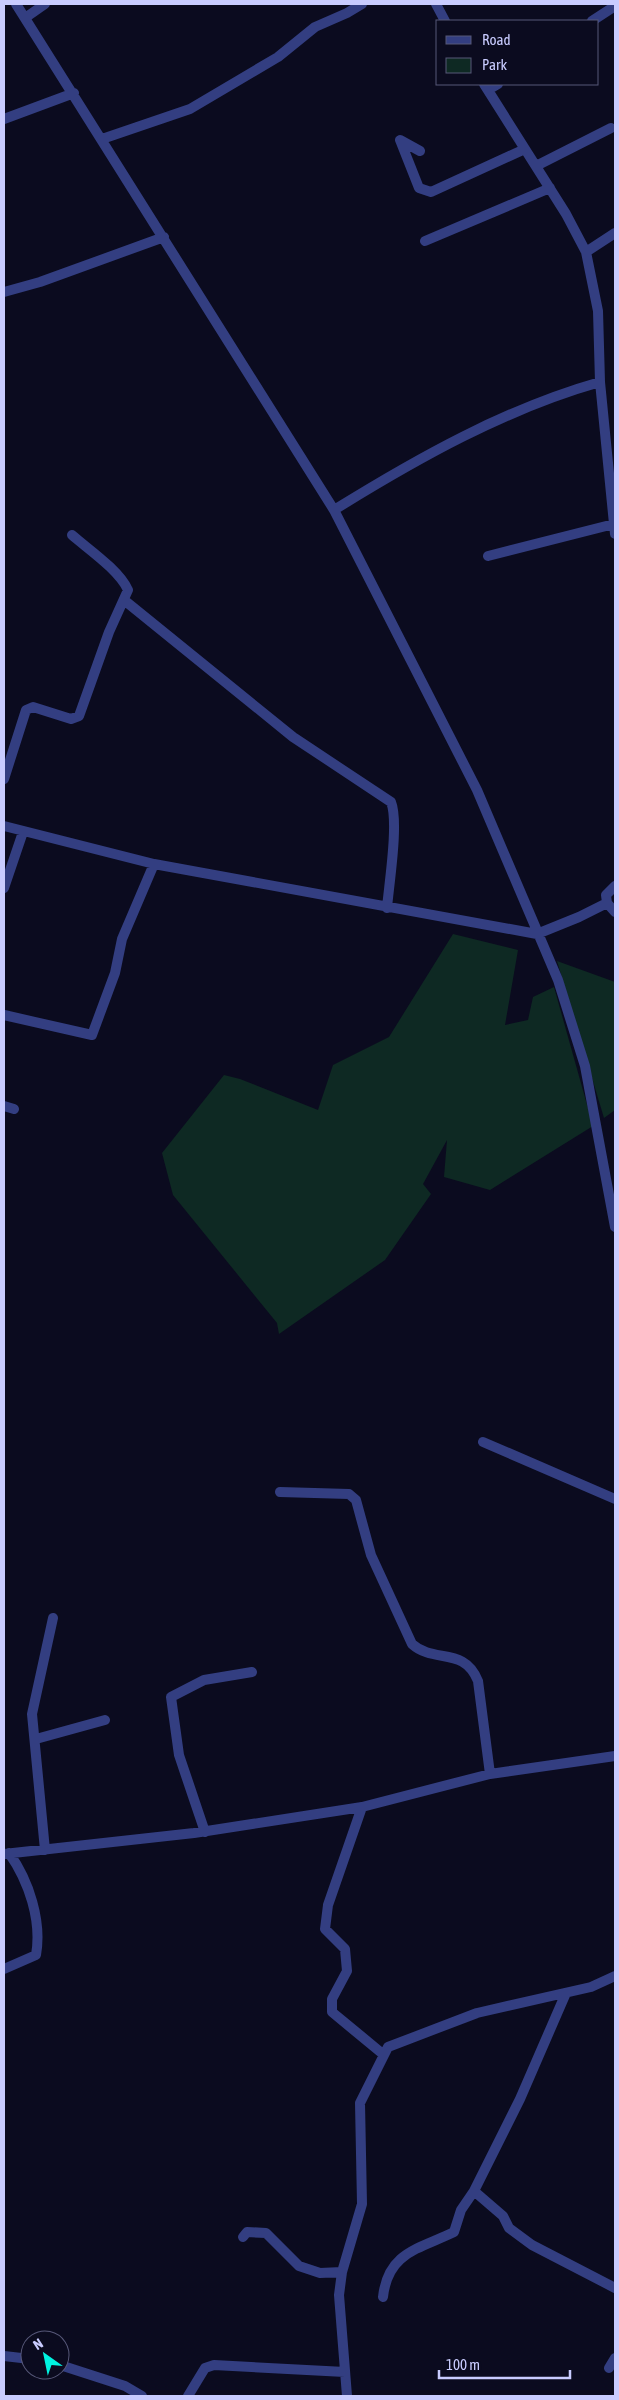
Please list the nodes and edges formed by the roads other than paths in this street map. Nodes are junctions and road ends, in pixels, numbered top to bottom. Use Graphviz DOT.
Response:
graph roads {
  1 [pos="16,4"];
  2 [pos="45,4"];
  3 [pos="362,4"];
  4 [pos="436,4"];
  5 [pos="615,6"];
  6 [pos="25,18"];
  7 [pos="444,20"];
  8 [pos="594,20"];
  9 [pos="486,87"];
  10 [pos="74,93"];
  11 [pos="4,119"];
  12 [pos="611,128"];
  13 [pos="102,139"];
  14 [pos="525,149"];
  15 [pos="420,151"];
  16 [pos="536,166"];
  17 [pos="550,188"];
  18 [pos="615,233"];
  19 [pos="164,237"];
  20 [pos="426,241"];
  21 [pos="586,252"];
  22 [pos="4,292"];
  23 [pos="600,382"];
  24 [pos="334,510"];
  25 [pos="614,522"];
  26 [pos="72,535"];
  27 [pos="488,556"];
  28 [pos="124,600"];
  29 [pos="4,779"];
  30 [pos="4,826"];
  31 [pos="24,832"];
  32 [pos="154,864"];
  33 [pos="615,886"];
  34 [pos="4,888"];
  35 [pos="607,903"];
  36 [pos="387,908"];
  37 [pos="615,912"];
  38 [pos="537,934"];
  39 [pos="4,1016"];
  40 [pos="615,1227"];
  41 [pos="483,1442"];
  42 [pos="280,1492"];
  43 [pos="615,1499"];
  44 [pos="53,1618"];
  45 [pos="252,1672"];
  46 [pos="105,1720"];
  47 [pos="36,1739"];
  48 [pos="615,1756"];
  49 [pos="490,1774"];
  50 [pos="362,1807"];
  51 [pos="205,1832"];
  52 [pos="45,1850"];
  53 [pos="7,1854"];
  54 [pos="4,1969"];
  55 [pos="615,1976"];
  56 [pos="566,1993"];
  57 [pos="384,2054"];
  58 [pos="474,2191"];
  59 [pos="243,2237"];
  60 [pos="342,2272"];
  61 [pos="615,2288"];
  62 [pos="383,2297"];
  63 [pos="4,2356"];
  64 [pos="20,2357"];
  65 [pos="615,2358"];
  66 [pos="70,2368"];
  67 [pos="609,2368"];
  68 [pos="345,2372"];
  69 [pos="142,2396"];
  70 [pos="188,2396"];
  71 [pos="347,2396"];
  1 -- 6 [label="street"];
  2 -- 6 [label="street"];
  3 -- 13 [label="street"];
  4 -- 7 [label="street"];
  5 -- 8 [label="street"];
  6 -- 10 [label="street"];
  9 -- 14 [label="street"];
  10 -- 11 [label="street"];
  10 -- 13 [label="street"];
  12 -- 16 [label="street"];
  13 -- 19 [label="street"];
  14 -- 15 [label="street"];
  14 -- 16 [label="street"];
  16 -- 17 [label="street"];
  17 -- 20 [label="street"];
  17 -- 21 [label="street"];
  18 -- 21 [label="street"];
  19 -- 22 [label="street"];
  19 -- 24 [label="street"];
  21 -- 23 [label="street"];
  23 -- 24 [label="street"];
  23 -- 25 [label="street"];
  24 -- 38 [label="street"];
  25 -- 27 [label="street"];
  26 -- 28 [label="street"];
  28 -- 29 [label="street"];
  28 -- 36 [label="street"];
  30 -- 31 [label="street"];
  31 -- 32 [label="street"];
  31 -- 34 [label="street"];
  32 -- 36 [label="street"];
  32 -- 39 [label="street"];
  33 -- 35 [label="street"];
  35 -- 37 [label="street"];
  35 -- 38 [label="street"];
  36 -- 38 [label="street"];
  38 -- 40 [label="street"];
  41 -- 43 [label="street"];
  42 -- 49 [label="street"];
  44 -- 47 [label="street"];
  45 -- 51 [label="street"];
  46 -- 47 [label="street"];
  47 -- 52 [label="street"];
  48 -- 49 [label="street"];
  49 -- 50 [label="street"];
  50 -- 51 [label="street"];
  50 -- 57 [label="street"];
  51 -- 52 [label="street"];
  52 -- 53 [label="street"];
  53 -- 54 [label="street"];
  55 -- 56 [label="street"];
  56 -- 57 [label="street"];
  56 -- 58 [label="street"];
  57 -- 60 [label="street"];
  58 -- 61 [label="street"];
  58 -- 62 [label="street"];
  59 -- 60 [label="street"];
  60 -- 68 [label="street"];
  63 -- 64 [label="street"];
  65 -- 67 [label="street"];
  66 -- 69 [label="street"];
  68 -- 70 [label="street"];
  68 -- 71 [label="street"];
}
